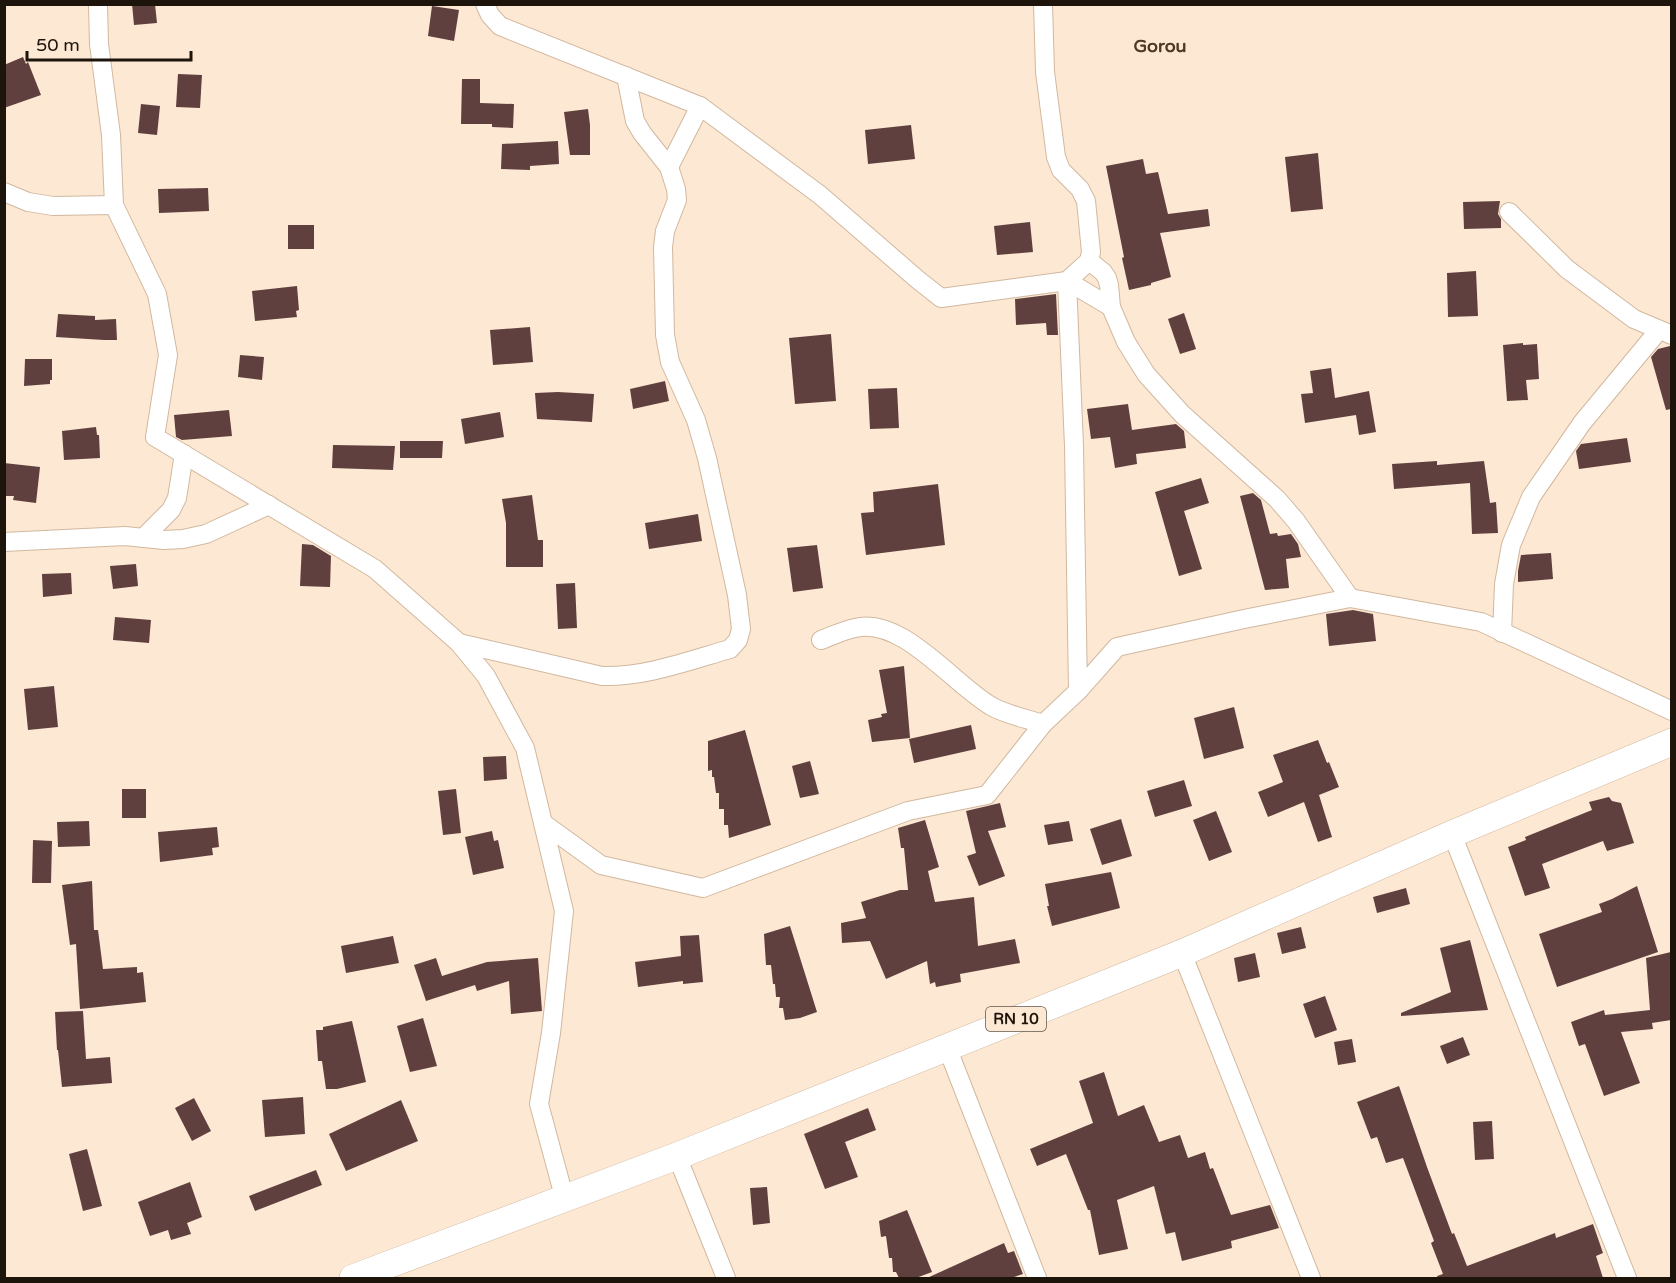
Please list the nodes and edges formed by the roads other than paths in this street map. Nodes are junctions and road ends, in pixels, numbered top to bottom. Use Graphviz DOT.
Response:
graph roads {
  1 [pos="98,4"];
  2 [pos="485,4"];
  3 [pos="1043,4"];
  4 [pos="626,76"];
  5 [pos="700,106"];
  6 [pos="669,167"];
  7 [pos="4,192"];
  8 [pos="114,205"];
  9 [pos="1509,212"];
  10 [pos="1089,261"];
  11 [pos="1067,281"];
  12 [pos="1111,307"];
  13 [pos="1665,333"];
  14 [pos="184,454"];
  15 [pos="269,505"];
  16 [pos="143,538"];
  17 [pos="4,542"];
  18 [pos="1350,598"];
  19 [pos="1502,633"];
  20 [pos="821,640"];
  21 [pos="459,643"];
  22 [pos="1078,691"];
  23 [pos="1671,711"];
  24 [pos="1043,724"];
  25 [pos="1671,742"];
  26 [pos="543,823"];
  27 [pos="1452,834"];
  28 [pos="1182,953"];
  29 [pos="947,1047"];
  30 [pos="677,1156"];
  31 [pos="565,1200"];
  32 [pos="353,1278"];
  33 [pos="726,1278"];
  34 [pos="1037,1278"];
  35 [pos="1311,1278"];
  36 [pos="1627,1278"];
  1 -- 8 [label="street"];
  2 -- 4 [label="street"];
  3 -- 10 [label="street"];
  4 -- 5 [label="street"];
  4 -- 6 [label="street"];
  5 -- 6 [label="street"];
  5 -- 11 [label="street"];
  6 -- 21 [label="street"];
  7 -- 8 [label="street"];
  8 -- 14 [label="street"];
  9 -- 13 [label="street"];
  10 -- 11 [label="street"];
  10 -- 12 [label="street"];
  11 -- 12 [label="street"];
  11 -- 22 [label="street"];
  12 -- 18 [label="street"];
  13 -- 19 [label="street"];
  14 -- 15 [label="street"];
  14 -- 16 [label="street"];
  15 -- 16 [label="street"];
  15 -- 21 [label="street"];
  16 -- 17 [label="street"];
  18 -- 19 [label="street"];
  18 -- 22 [label="street"];
  19 -- 23 [label="street"];
  20 -- 24 [label="street"];
  21 -- 26 [label="street"];
  22 -- 24 [label="street"];
  24 -- 26 [label="street"];
  25 -- 27 [label="main road, RN 10"];
  26 -- 31 [label="street"];
  27 -- 28 [label="main road, RN 10"];
  27 -- 36 [label="street"];
  28 -- 29 [label="main road, RN 10"];
  28 -- 35 [label="street"];
  29 -- 30 [label="main road, RN 10"];
  29 -- 34 [label="street"];
  30 -- 31 [label="main road, RN 10"];
  30 -- 33 [label="street"];
  31 -- 32 [label="main road, RN 10"];
}
